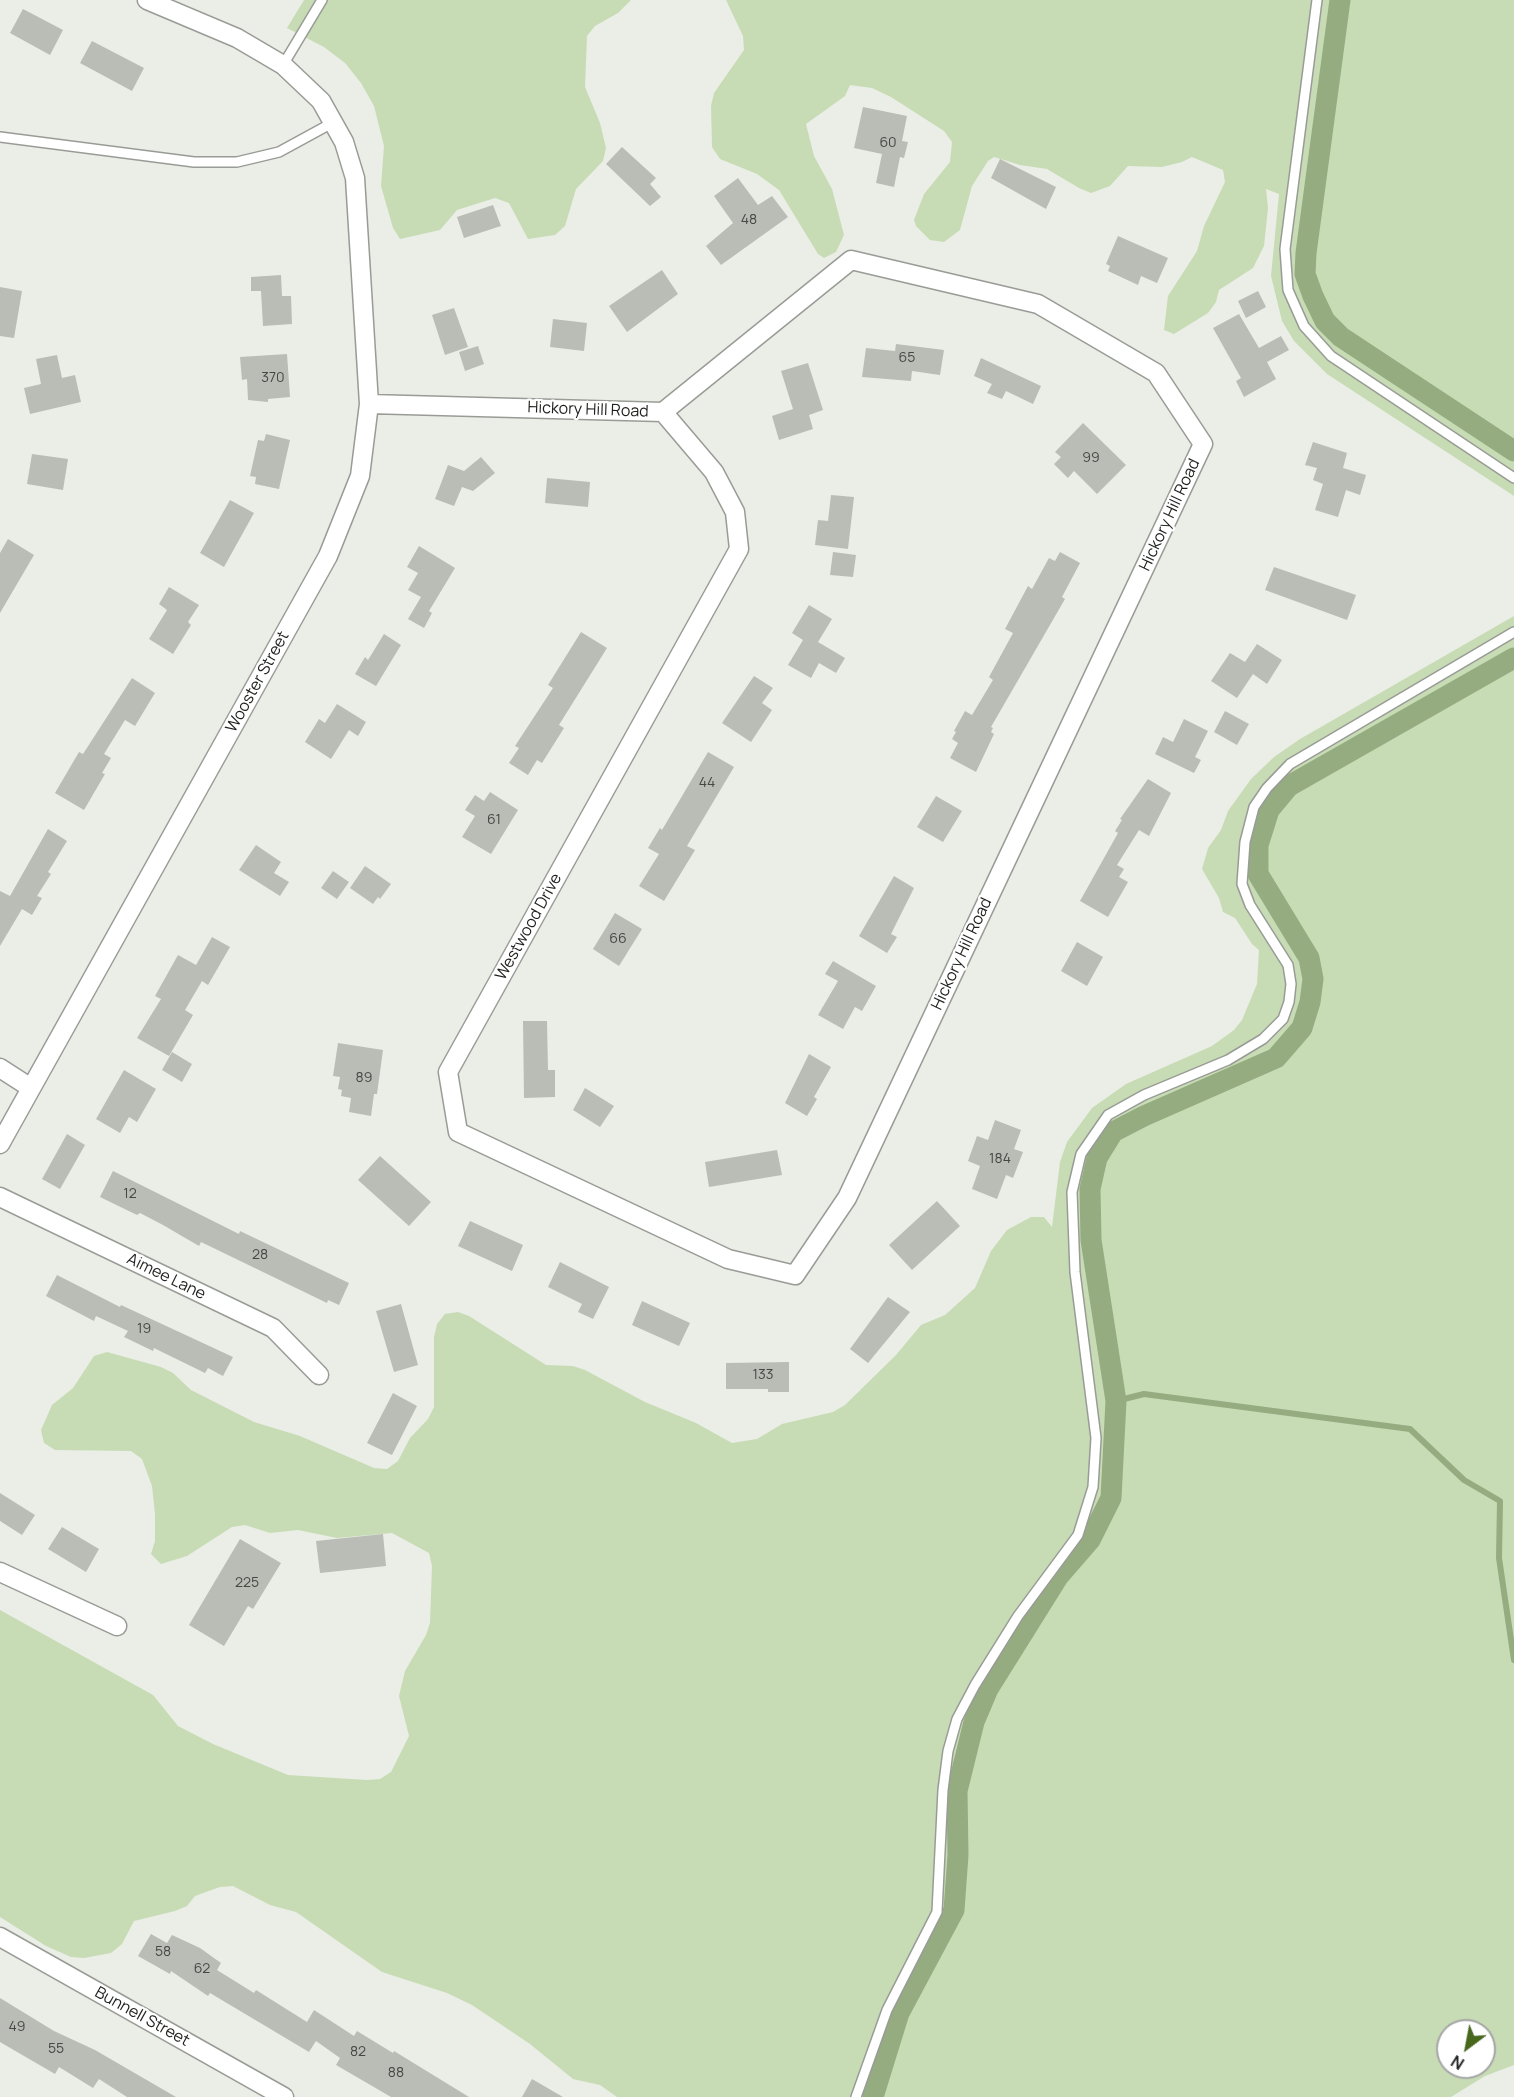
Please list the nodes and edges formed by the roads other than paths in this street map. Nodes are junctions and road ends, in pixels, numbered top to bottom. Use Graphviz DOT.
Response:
graph roads {
  1 [pos="147,0"];
  2 [pos="322,0"];
  3 [pos="1317,0"];
  4 [pos="283,65"];
  5 [pos="334,122"];
  6 [pos="0,136"];
  7 [pos="369,404"];
  8 [pos="663,412"];
  9 [pos="1514,478"];
  10 [pos="1514,632"];
  11 [pos="0,1068"];
  12 [pos="31,1088"];
  13 [pos="0,1144"];
  14 [pos="0,1197"];
  15 [pos="795,1275"];
  16 [pos="319,1375"];
  17 [pos="0,1572"];
  18 [pos="117,1626"];
  19 [pos="0,1937"];
  20 [pos="284,2097"];
  21 [pos="856,2097"];
  1 -- 4 [label="street, Wooster Street"];
  2 -- 4 [label="lane"];
  3 -- 9 [label="lane"];
  4 -- 5 [label="street, Wooster Street"];
  5 -- 6 [label="lane"];
  5 -- 7 [label="street, Wooster Street"];
  7 -- 8 [label="street, Hickory Hill Road"];
  7 -- 12 [label="street, Wooster Street"];
  8 -- 15 [label="street, Westwood Drive"];
  8 -- 15 [label="street, Hickory Hill Road"];
  10 -- 21 [label="lane"];
  11 -- 12 [label="street"];
  12 -- 13 [label="street, Wooster Street"];
  14 -- 16 [label="street, Aimee Lane"];
  17 -- 18 [label="street"];
  19 -- 20 [label="street, Bunnell Street"];
}
